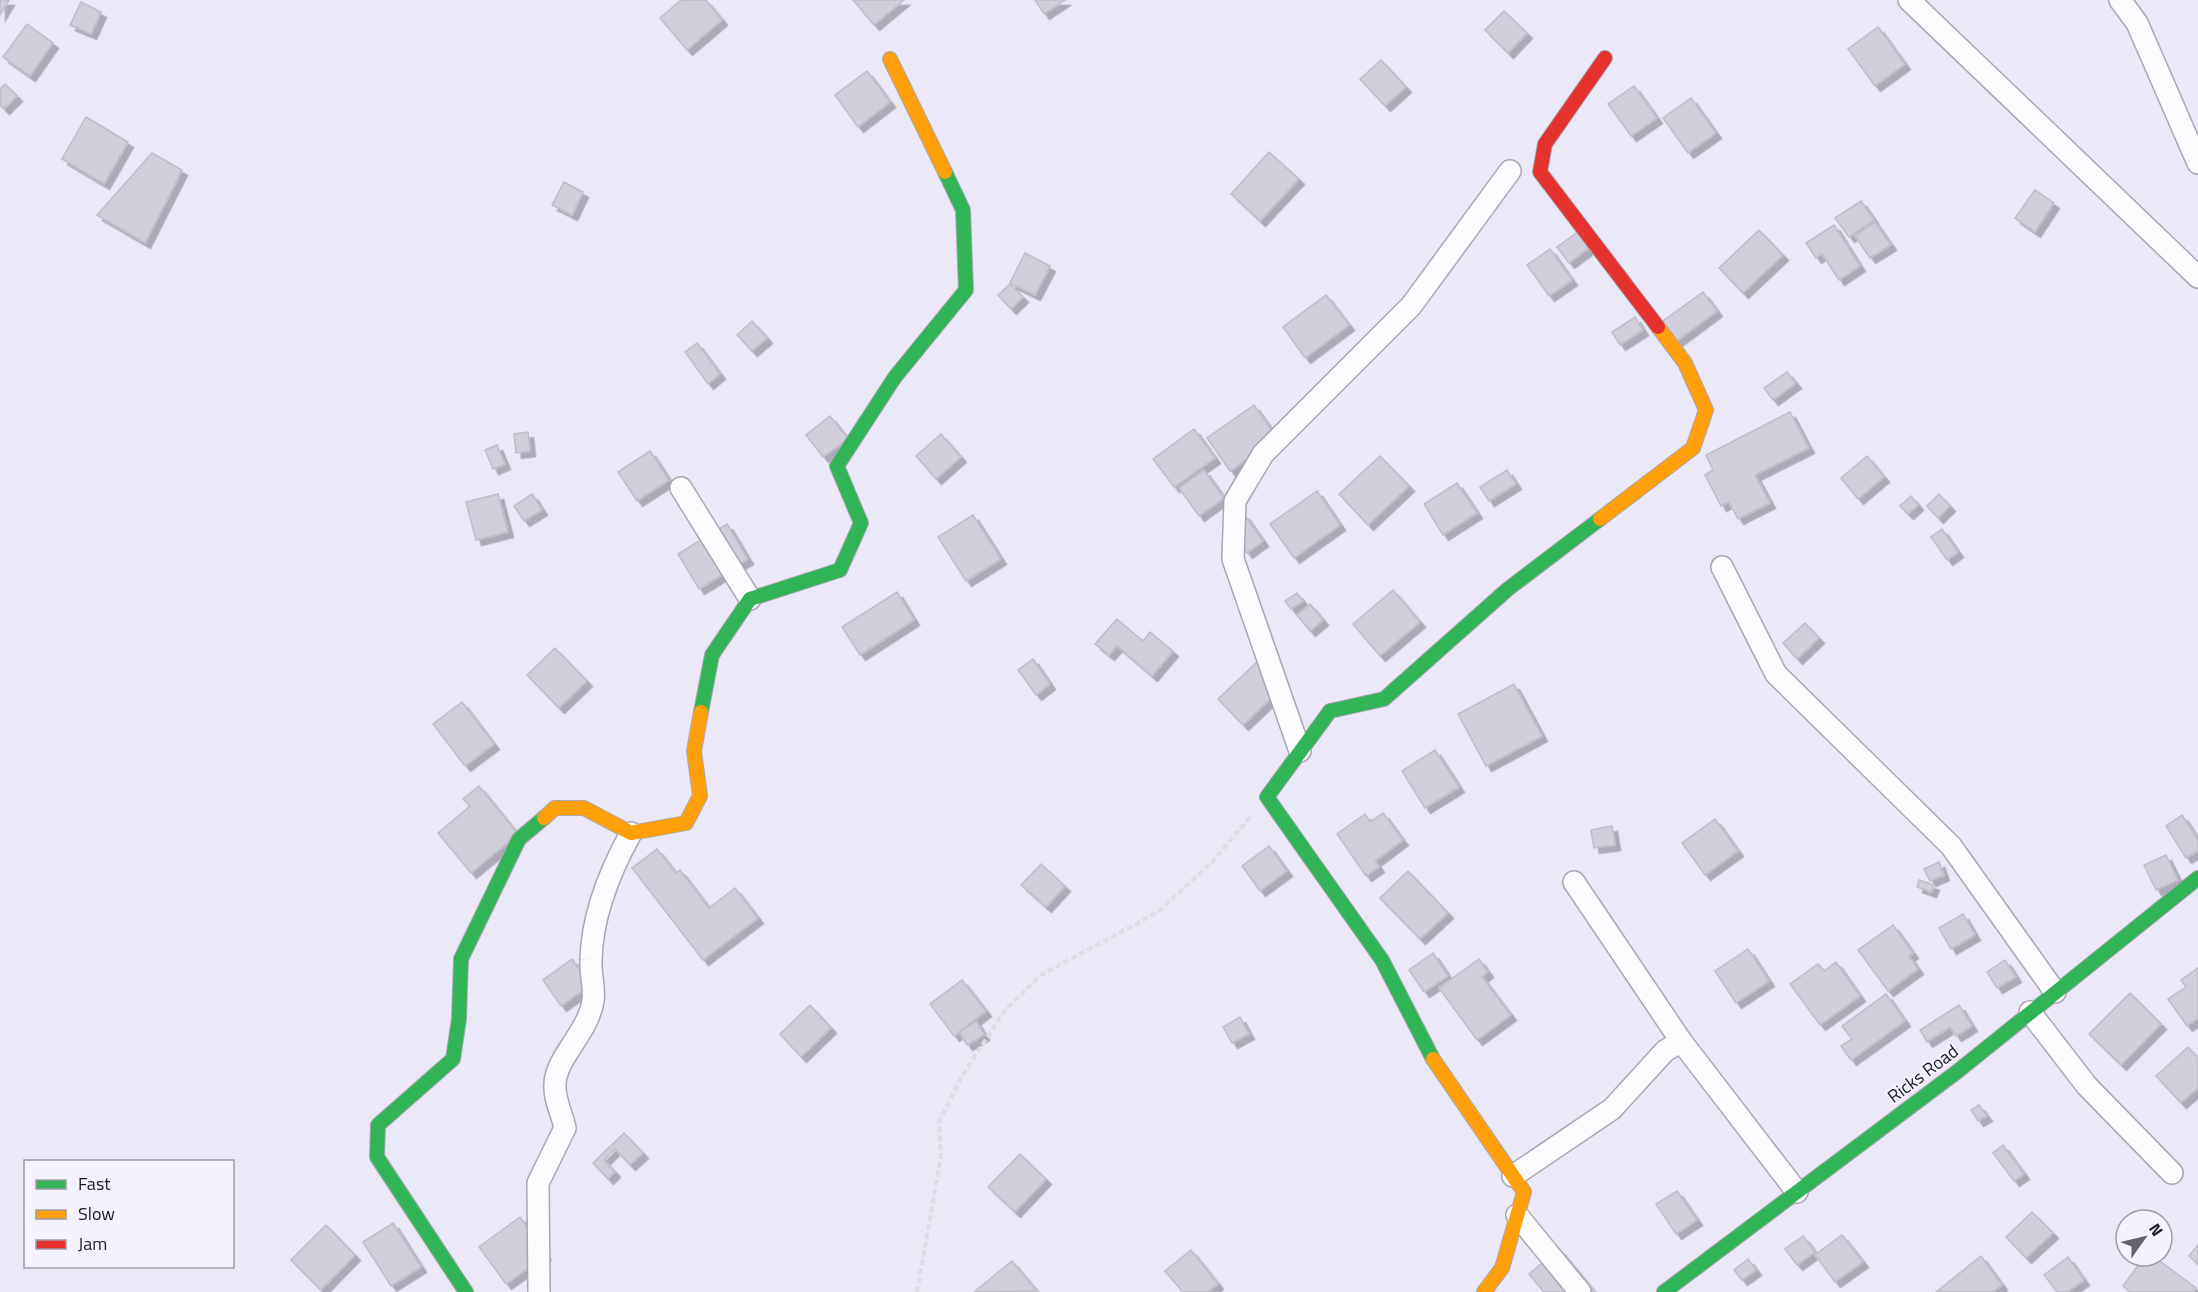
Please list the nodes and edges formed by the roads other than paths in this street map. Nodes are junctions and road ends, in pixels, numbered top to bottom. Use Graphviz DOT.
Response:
graph roads {
  1 [pos="1909,0"];
  2 [pos="2120,0"];
  3 [pos="890,58"];
  4 [pos="1605,58"];
  5 [pos="2198,163"];
  6 [pos="1510,171"];
  7 [pos="2198,277"];
  8 [pos="681,488"];
  9 [pos="1722,567"];
  10 [pos="750,599"];
  11 [pos="1300,751"];
  12 [pos="631,833"];
  13 [pos="2198,878"];
  14 [pos="1574,882"];
  15 [pos="2055,992"];
  16 [pos="2031,1012"];
  17 [pos="1681,1041"];
  18 [pos="2172,1173"];
  19 [pos="1513,1176"];
  20 [pos="1797,1192"];
  21 [pos="1517,1215"];
  22 [pos="466,1292"];
  23 [pos="539,1292"];
  24 [pos="1484,1292"];
  25 [pos="1580,1292"];
  26 [pos="1665,1292"];
  1 -- 7 [label="street"];
  2 -- 5 [label="street"];
  3 -- 10 [label="street"];
  4 -- 11 [label="street"];
  6 -- 11 [label="street"];
  8 -- 10 [label="street"];
  9 -- 15 [label="street"];
  10 -- 12 [label="street"];
  11 -- 19 [label="street"];
  12 -- 22 [label="street"];
  12 -- 23 [label="street"];
  13 -- 15 [label="street, Ricks Road"];
  14 -- 17 [label="street"];
  15 -- 16 [label="street, Ricks Road"];
  16 -- 18 [label="street"];
  16 -- 20 [label="street, Ricks Road"];
  17 -- 19 [label="street"];
  17 -- 20 [label="street"];
  19 -- 21 [label="street"];
  20 -- 26 [label="street, Ricks Road"];
  21 -- 24 [label="street"];
  21 -- 25 [label="street"];
}
